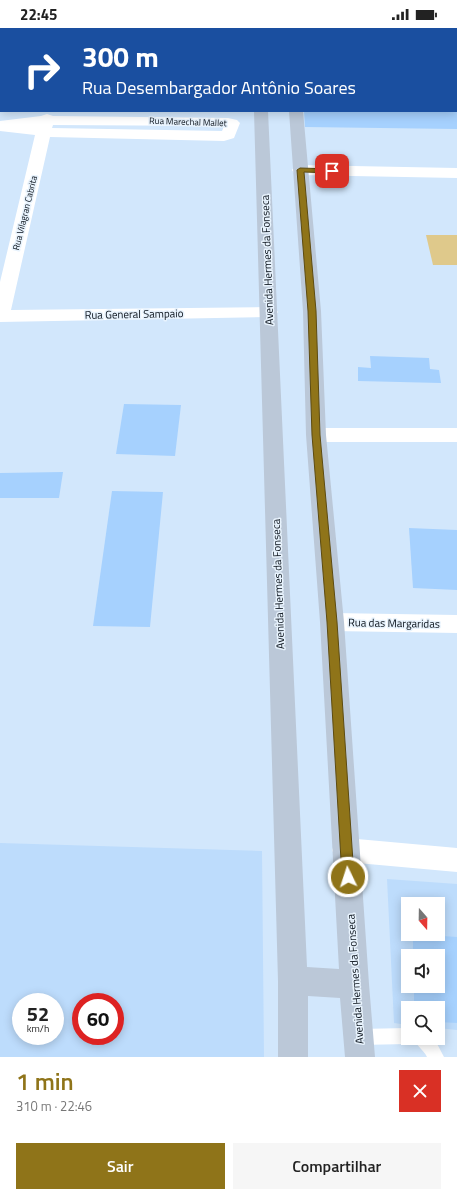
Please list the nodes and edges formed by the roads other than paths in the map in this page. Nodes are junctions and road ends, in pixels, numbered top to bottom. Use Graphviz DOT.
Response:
graph roads {
  1 [pos="261,112"];
  2 [pos="296,112"];
  3 [pos="47,121"];
  4 [pos="4,126"];
  5 [pos="300,170"];
  6 [pos="457,173"];
  7 [pos="268,312"];
  8 [pos="0,316"];
  9 [pos="316,435"];
  10 [pos="457,435"];
  11 [pos="332,622"];
  12 [pos="457,624"];
  13 [pos="346,850"];
  14 [pos="457,860"];
  15 [pos="293,981"];
  16 [pos="354,984"];
  17 [pos="401,1038"];
  18 [pos="430,1045"];
  19 [pos="359,1047"];
  20 [pos="293,1057"];
  21 [pos="436,1057"];
  1 -- 7 [label="main road, Avenida Hermes da Fonseca"];
  2 -- 5 [label="main road, Avenida Hermes da Fonseca"];
  3 -- 3 [label="street, Rua Marechal Mallet"];
  3 -- 4 [label="street, Rua Marechal Mallet"];
  3 -- 8 [label="street, Rua Vilagran Cabrita"];
  5 -- 6 [label="street"];
  5 -- 9 [label="main road, Avenida Hermes da Fonseca"];
  7 -- 8 [label="street, Rua General Sampaio"];
  7 -- 15 [label="main road, Avenida Hermes da Fonseca"];
  9 -- 10 [label="street"];
  9 -- 11 [label="main road, Avenida Hermes da Fonseca"];
  11 -- 12 [label="street, Rua das Margaridas"];
  11 -- 13 [label="main road, Avenida Hermes da Fonseca"];
  13 -- 14 [label="street"];
  13 -- 16 [label="main road, Avenida Hermes da Fonseca"];
  15 -- 16 [label="main road"];
  15 -- 20 [label="main road, Avenida Hermes da Fonseca"];
  16 -- 19 [label="main road, Avenida Hermes da Fonseca"];
  17 -- 19 [label="lane"];
  18 -- 21 [label="lane"];
}
